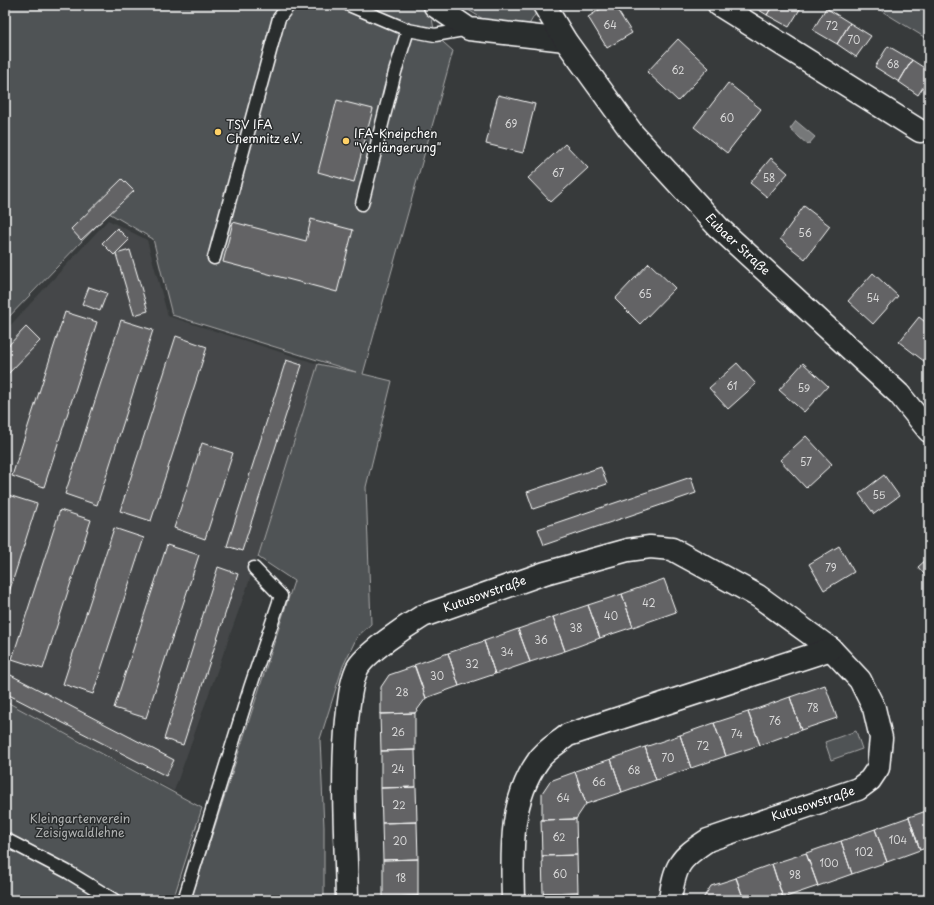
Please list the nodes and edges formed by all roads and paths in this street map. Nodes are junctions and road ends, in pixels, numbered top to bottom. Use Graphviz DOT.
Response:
graph roads {
  1 [pos="289,5"];
  2 [pos="349,5"];
  3 [pos="719,5"];
  4 [pos="435,6"];
  5 [pos="550,8"];
  6 [pos="469,29"];
  7 [pos="408,30"];
  8 [pos="565,40"];
  9 [pos="920,130"];
  10 [pos="362,204"];
  11 [pos="214,258"];
  12 [pos="929,431"];
  13 [pos="254,568"];
  14 [pos="831,649"];
  15 [pos="5,839"];
  16 [pos="114,900"];
  17 [pos="184,900"];
  18 [pos="347,900"];
  19 [pos="513,900"];
  20 [pos="670,900"];
  1 -- 11 [label="lane"];
  2 -- 7 [label="lane"];
  3 -- 9 [label="street"];
  4 -- 6 [label="street"];
  5 -- 8 [label="street, Eubaer Straße"];
  6 -- 7 [label="lane"];
  6 -- 8 [label="street"];
  7 -- 10 [label="lane"];
  8 -- 12 [label="street, Eubaer Straße"];
  13 -- 17 [label="lane"];
  14 -- 18 [label="street, Kutusowstraße"];
  14 -- 19 [label="street"];
  14 -- 20 [label="street, Kutusowstraße"];
  15 -- 16 [label="lane"];
}
